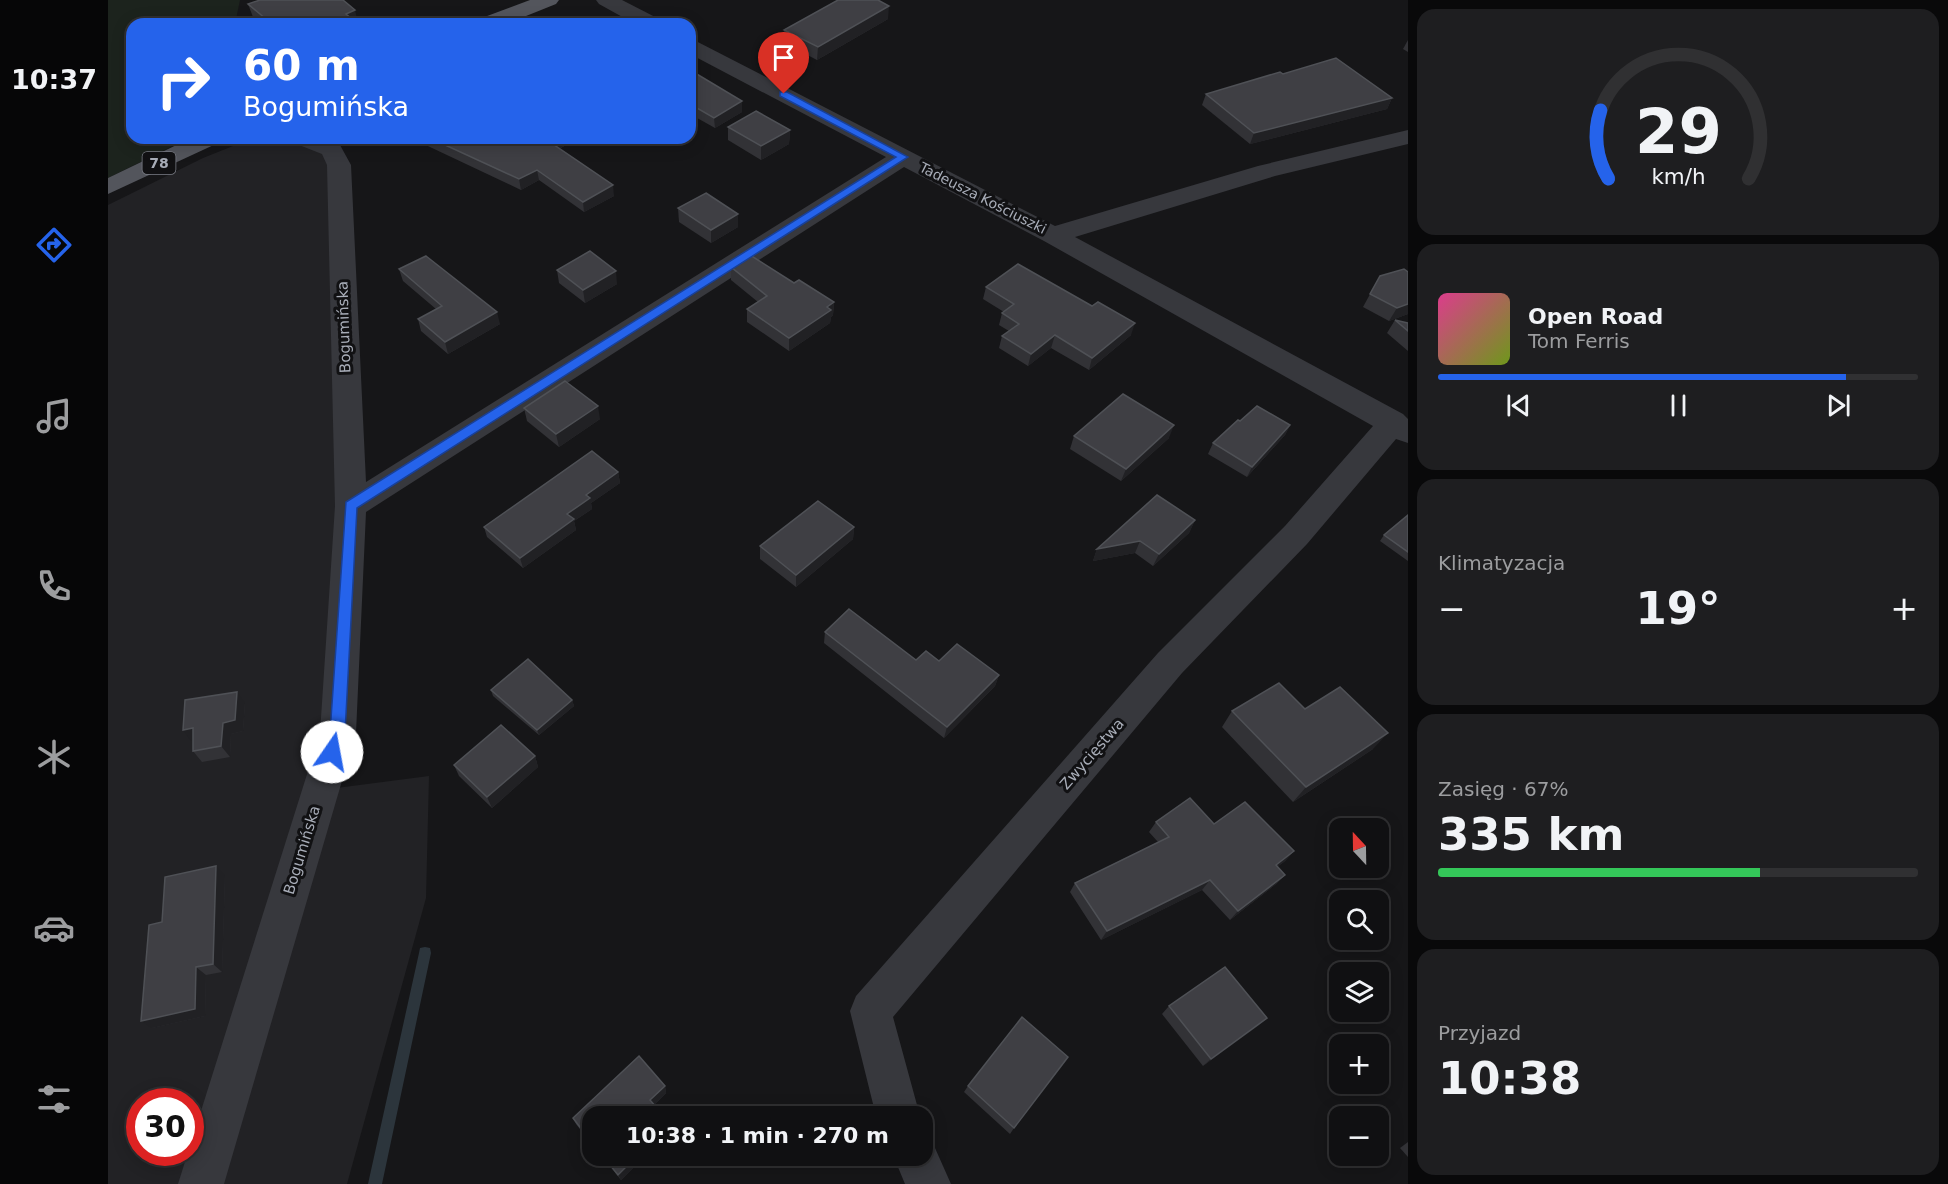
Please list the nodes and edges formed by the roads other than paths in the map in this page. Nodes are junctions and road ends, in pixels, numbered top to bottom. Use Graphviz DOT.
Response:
graph roads {
  1 [pos="549,0"];
  2 [pos="606,0"];
  3 [pos="502,18"];
  4 [pos="640,18"];
  5 [pos="696,48"];
  6 [pos="1408,137"];
  7 [pos="198,144"];
  8 [pos="335,144"];
  9 [pos="903,157"];
  10 [pos="108,187"];
  11 [pos="1053,235"];
  12 [pos="1401,427"];
  13 [pos="351,506"];
  14 [pos="895,1106"];
  15 [pos="920,1166"];
  16 [pos="201,1184"];
  17 [pos="928,1184"];
  1 -- 3 [label="main road"];
  2 -- 4 [label="street"];
  5 -- 9 [label="street, Tadeusza Kościuszki"];
  6 -- 11 [label="street, Tadeusza Kościuszki"];
  7 -- 10 [label="main road, 78"];
  8 -- 13 [label="street, Bogumińska"];
  9 -- 11 [label="street, Tadeusza Kościuszki"];
  9 -- 13 [label="street"];
  11 -- 12 [label="street, Tadeusza Kościuszki"];
  12 -- 14 [label="street, Zwycięstwa"];
  13 -- 16 [label="street, Bogumińska"];
  15 -- 17 [label="street"];
}
